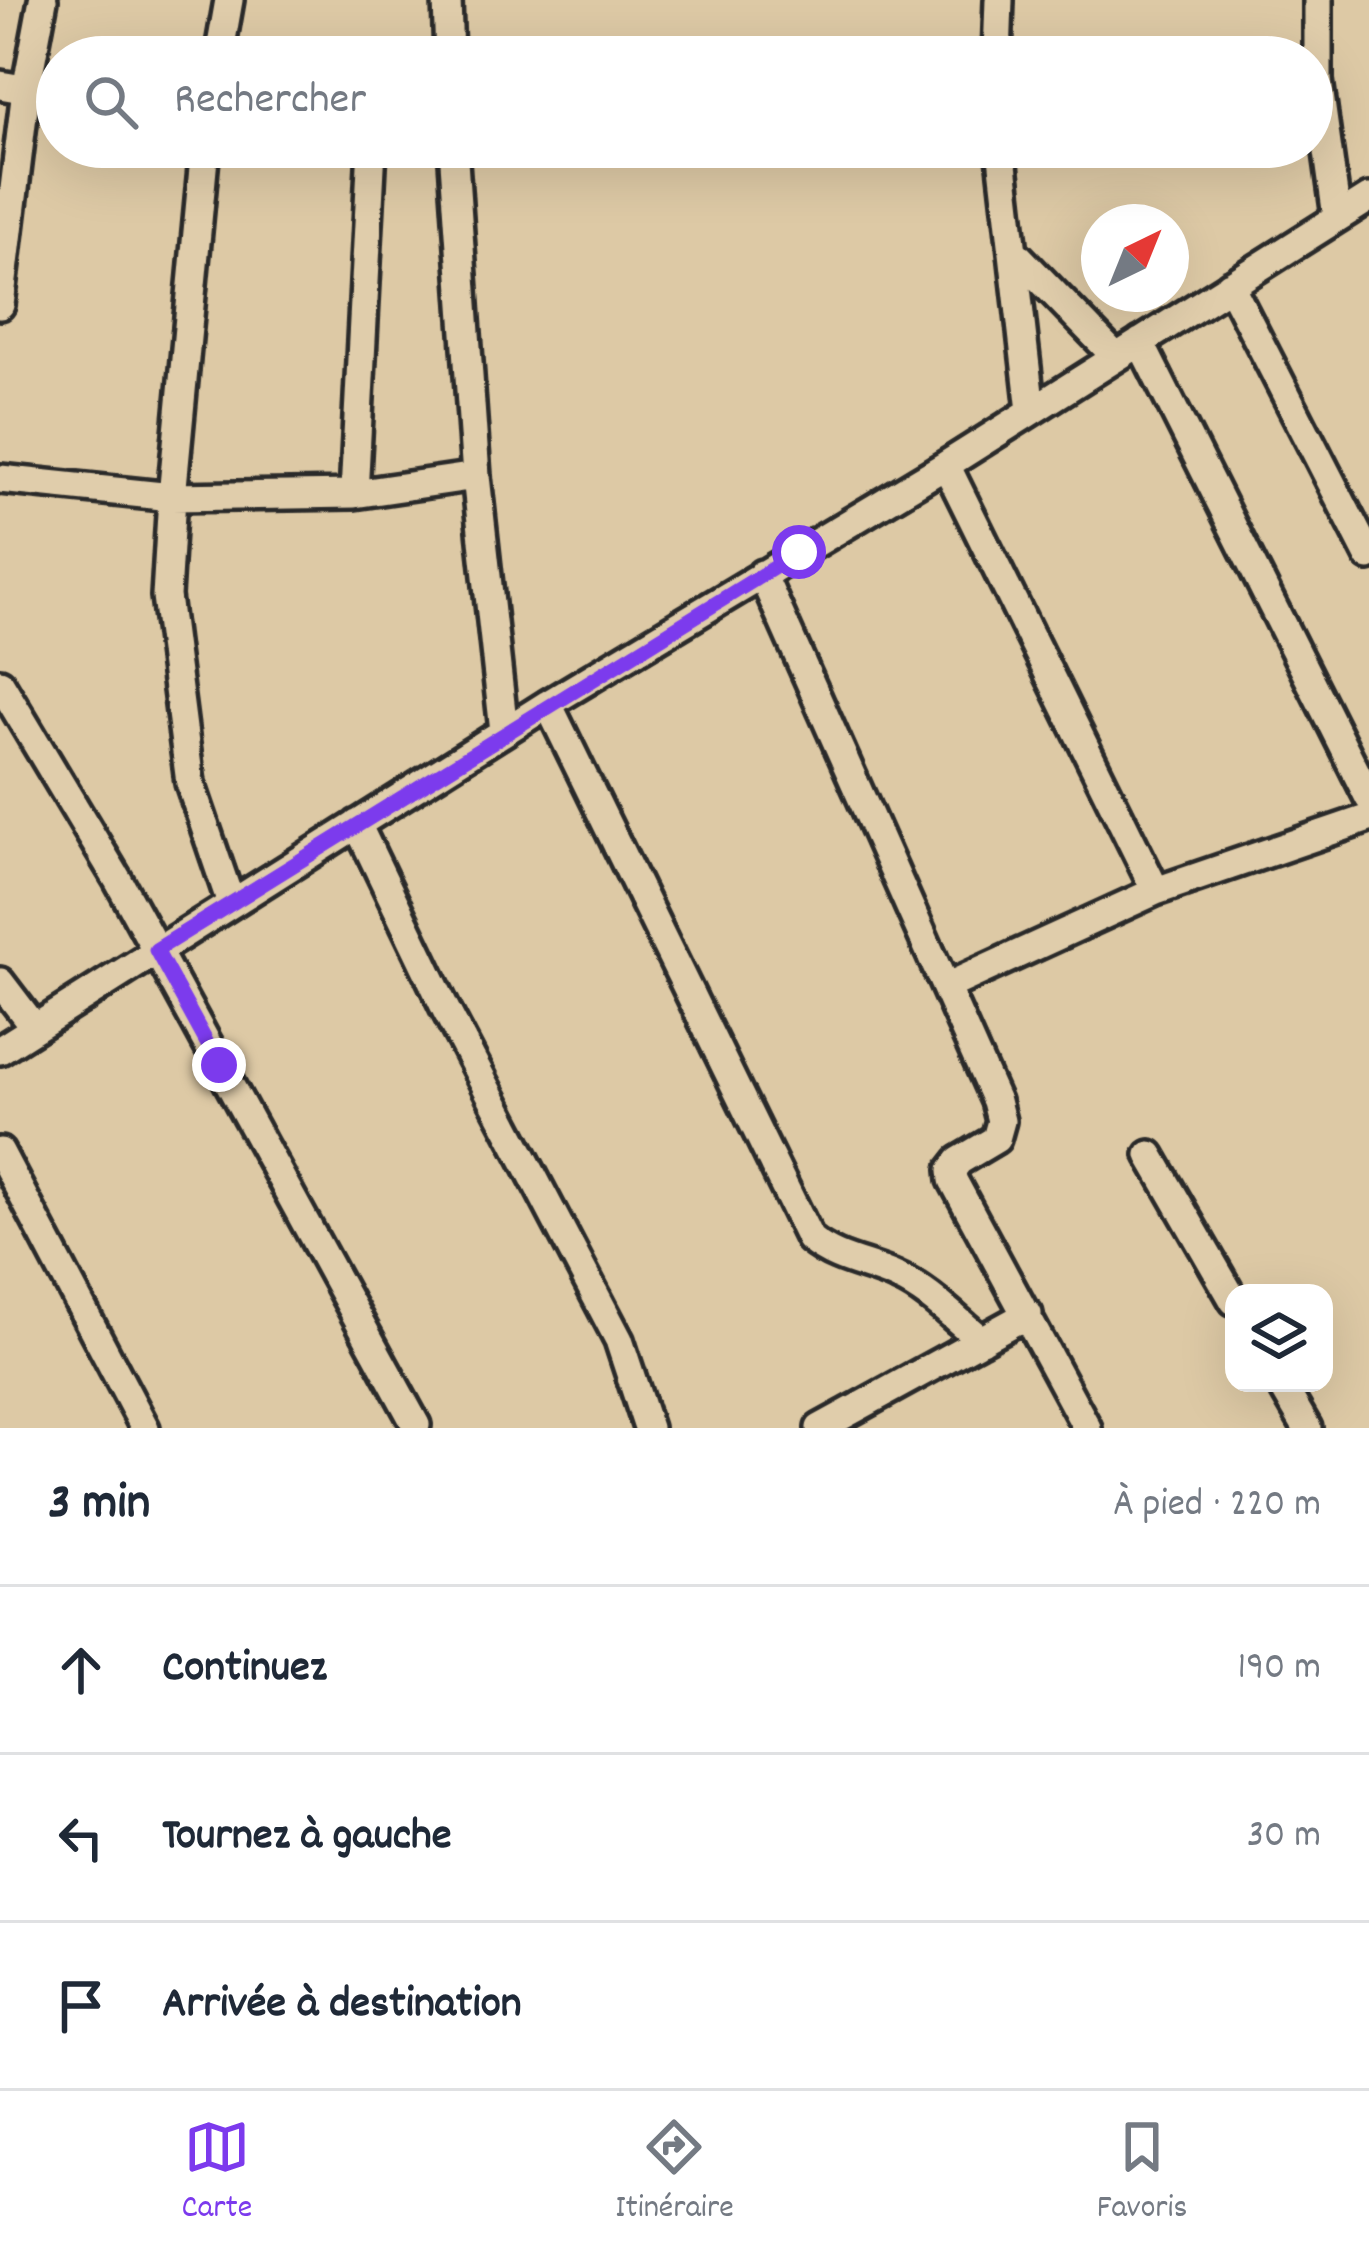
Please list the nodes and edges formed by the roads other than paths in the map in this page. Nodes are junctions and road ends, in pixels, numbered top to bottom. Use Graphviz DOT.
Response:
graph roads {
  1 [pos="43,0"];
  2 [pos="229,0"];
  3 [pos="447,0"];
  4 [pos="999,0"];
  5 [pos="1318,0"];
  6 [pos="223,36"];
  7 [pos="448,36"];
  8 [pos="998,36"];
  9 [pos="1318,36"];
  10 [pos="13,87"];
  11 [pos="203,168"];
  12 [pos="371,168"];
  13 [pos="454,168"];
  14 [pos="1003,168"];
  15 [pos="1330,168"];
  16 [pos="1369,198"];
  17 [pos="1337,218"];
  18 [pos="1013,251"];
  19 [pos="1230,285"];
  20 [pos="0,305"];
  21 [pos="1128,349"];
  22 [pos="1031,411"];
  23 [pos="946,465"];
  24 [pos="476,476"];
  25 [pos="0,478"];
  26 [pos="354,494"];
  27 [pos="172,497"];
  28 [pos="1369,556"];
  29 [pos="762,574"];
  30 [pos="0,683"];
  31 [pos="548,704"];
  32 [pos="504,731"];
  33 [pos="1360,760"];
  34 [pos="1369,798"];
  35 [pos="1369,818"];
  36 [pos="357,824"];
  37 [pos="1156,891"];
  38 [pos="231,903"];
  39 [pos="156,950"];
  40 [pos="0,982"];
  41 [pos="946,987"];
  42 [pos="35,1028"];
  43 [pos="0,1050"];
  44 [pos="0,1152"];
  45 [pos="1150,1155"];
  46 [pos="1225,1285"];
  47 [pos="1028,1314"];
  48 [pos="981,1340"];
  49 [pos="1286,1392"];
  50 [pos="416,1425"];
  51 [pos="146,1428"];
  52 [pos="648,1428"];
  53 [pos="820,1428"];
  54 [pos="1088,1428"];
  55 [pos="1307,1428"];
  1 -- 10 [label="street"];
  2 -- 6 [label="street"];
  3 -- 7 [label="street"];
  4 -- 8 [label="street"];
  5 -- 9 [label="street"];
  10 -- 20 [label="street"];
  11 -- 27 [label="street"];
  12 -- 26 [label="street"];
  13 -- 24 [label="street"];
  14 -- 18 [label="street"];
  15 -- 17 [label="street"];
  16 -- 17 [label="street"];
  17 -- 19 [label="street"];
  18 -- 21 [label="street"];
  18 -- 22 [label="street"];
  19 -- 21 [label="street"];
  19 -- 28 [label="street"];
  21 -- 22 [label="street"];
  21 -- 33 [label="street"];
  22 -- 23 [label="street"];
  23 -- 29 [label="street"];
  23 -- 37 [label="street"];
  24 -- 26 [label="street"];
  24 -- 32 [label="street"];
  25 -- 27 [label="street"];
  26 -- 27 [label="street"];
  27 -- 38 [label="street"];
  29 -- 31 [label="street"];
  29 -- 41 [label="street"];
  30 -- 39 [label="street"];
  31 -- 32 [label="street"];
  31 -- 48 [label="street"];
  32 -- 36 [label="street"];
  33 -- 34 [label="street"];
  35 -- 37 [label="street"];
  36 -- 38 [label="street"];
  36 -- 52 [label="street"];
  37 -- 41 [label="street"];
  38 -- 39 [label="street"];
  39 -- 42 [label="street"];
  39 -- 50 [label="street"];
  40 -- 42 [label="street"];
  41 -- 47 [label="street"];
  42 -- 43 [label="street"];
  44 -- 51 [label="street"];
  45 -- 46 [label="street"];
  47 -- 48 [label="street"];
  47 -- 54 [label="street"];
  48 -- 53 [label="street"];
  49 -- 55 [label="street"];
}
